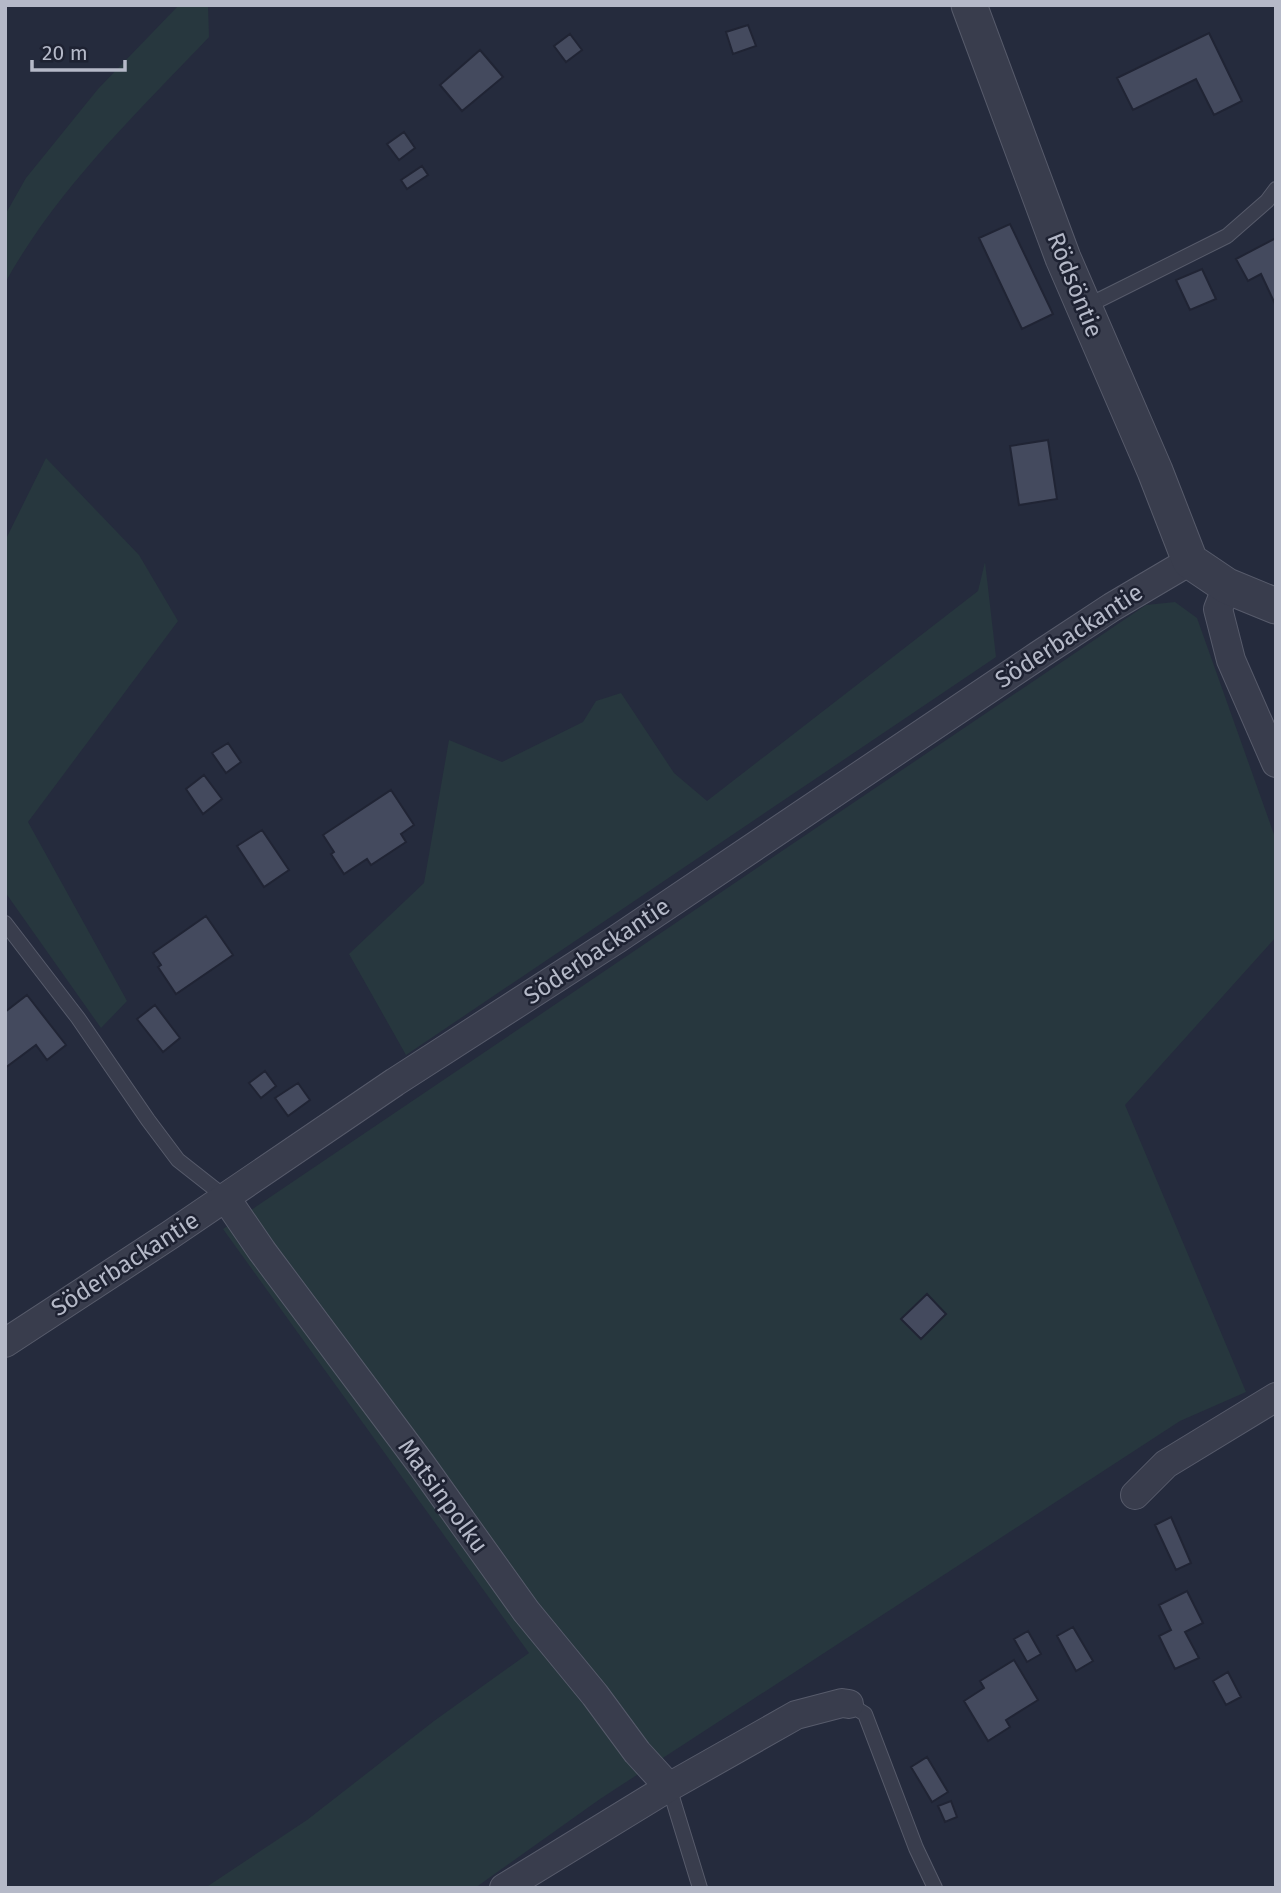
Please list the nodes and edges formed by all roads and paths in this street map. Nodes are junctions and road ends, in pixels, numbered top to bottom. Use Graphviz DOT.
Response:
graph roads {
  1 [pos="969,5"];
  2 [pos="1276,189"];
  3 [pos="1085,307"];
  4 [pos="1190,561"];
  5 [pos="1227,586"];
  6 [pos="1276,606"];
  7 [pos="1276,763"];
  8 [pos="5,923"];
  9 [pos="226,1197"];
  10 [pos="5,1343"];
  11 [pos="1276,1397"];
  12 [pos="1135,1495"];
  13 [pos="849,1704"];
  14 [pos="669,1787"];
  15 [pos="504,1888"];
  16 [pos="701,1888"];
  17 [pos="935,1888"];
  1 -- 3 [label="street, Rödsöntie"];
  2 -- 3 [label="lane"];
  3 -- 4 [label="street, Rödsöntie"];
  4 -- 5 [label="street"];
  4 -- 9 [label="street, Söderbackantie"];
  5 -- 6 [label="street"];
  5 -- 7 [label="street"];
  8 -- 9 [label="lane"];
  9 -- 10 [label="street, Söderbackantie"];
  9 -- 14 [label="street, Matsinpolku"];
  11 -- 12 [label="street"];
  13 -- 14 [label="street"];
  13 -- 17 [label="lane"];
  14 -- 15 [label="street"];
  14 -- 16 [label="lane"];
}
